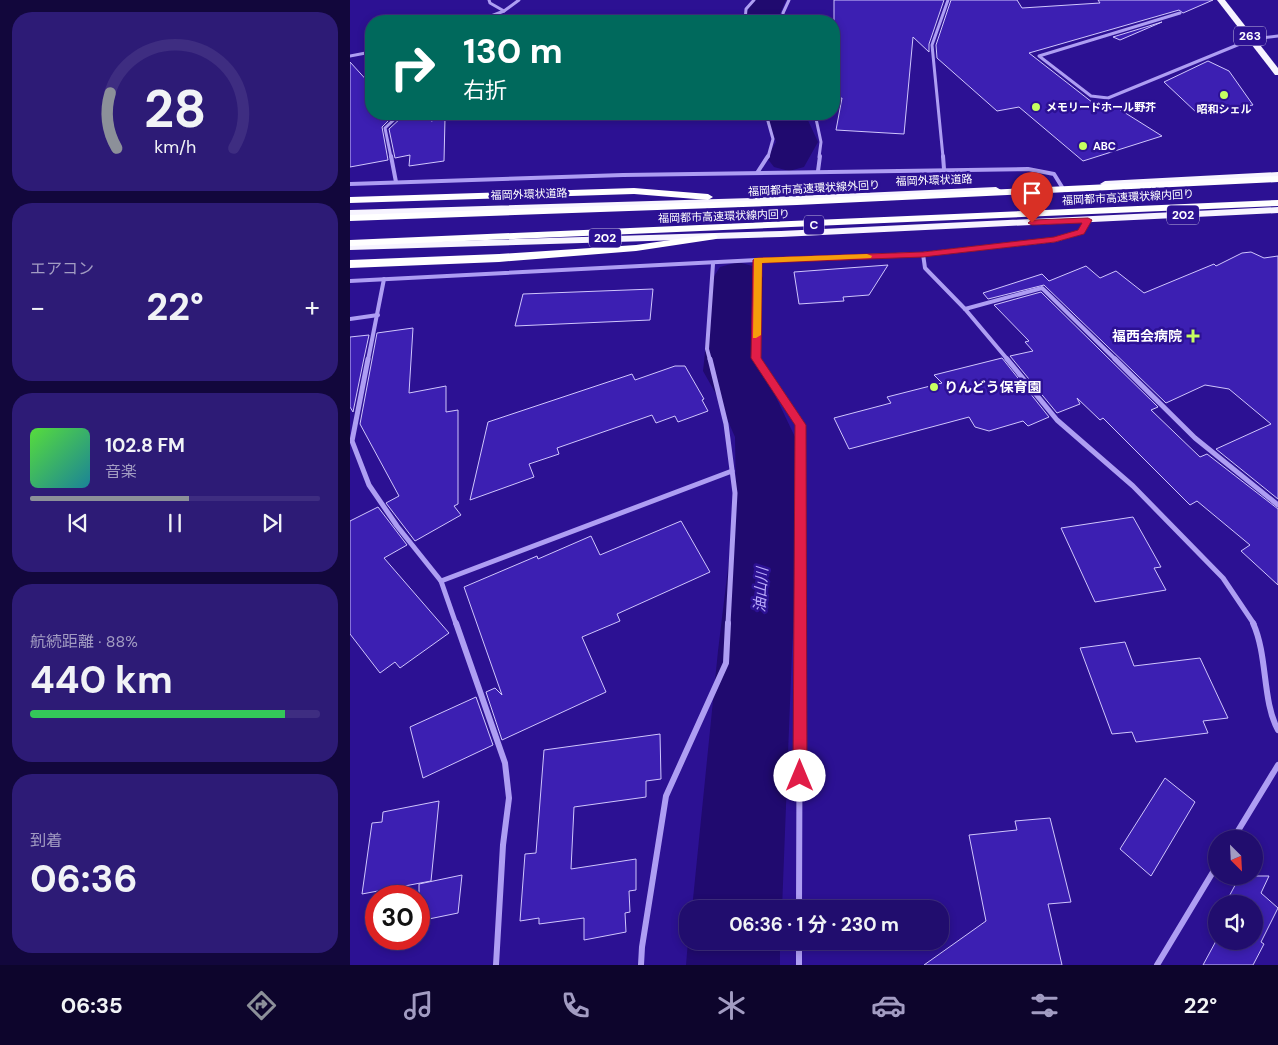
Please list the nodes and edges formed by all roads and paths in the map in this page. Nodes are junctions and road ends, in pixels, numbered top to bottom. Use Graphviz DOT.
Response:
graph roads {
  1 [pos="489,0"];
  2 [pos="519,0"];
  3 [pos="754,0"];
  4 [pos="788,0"];
  5 [pos="948,0"];
  6 [pos="1221,0"];
  7 [pos="504,11"];
  8 [pos="1180,13"];
  9 [pos="494,15"];
  10 [pos="746,15"];
  11 [pos="783,15"];
  12 [pos="1278,36"];
  13 [pos="1252,39"];
  14 [pos="365,53"];
  15 [pos="350,56"];
  16 [pos="1278,73"];
  17 [pos="394,120"];
  18 [pos="769,120"];
  19 [pos="816,120"];
  20 [pos="944,169"];
  21 [pos="818,171"];
  22 [pos="757,173"];
  23 [pos="1278,175"];
  24 [pos="1278,179"];
  25 [pos="396,182"];
  26 [pos="350,184"];
  27 [pos="1062,187"];
  28 [pos="350,200"];
  29 [pos="752,201"];
  30 [pos="1278,203"];
  31 [pos="1278,210"];
  32 [pos="350,213"];
  33 [pos="350,218"];
  34 [pos="1088,220"];
  35 [pos="730,234"];
  36 [pos="350,245"];
  37 [pos="923,254"];
  38 [pos="758,260"];
  39 [pos="350,264"];
  40 [pos="713,264"];
  41 [pos="384,279"];
  42 [pos="350,280"];
  43 [pos="965,309"];
  44 [pos="378,315"];
  45 [pos="350,320"];
  46 [pos="351,441"];
  47 [pos="732,471"];
  48 [pos="1278,505"];
  49 [pos="441,581"];
  50 [pos="1278,730"];
  51 [pos="1278,765"];
  52 [pos="1238,830"];
  53 [pos="1208,880"];
  54 [pos="799,900"];
  55 [pos="799,950"];
  56 [pos="496,965"];
  57 [pos="641,965"];
  58 [pos="799,965"];
  59 [pos="1156,965"];
  1 -- 7 [label="street"];
  2 -- 7 [label="street"];
  3 -- 10 [label="street"];
  4 -- 11 [label="street"];
  5 -- 20 [label="street"];
  6 -- 13 [label="highway, 263"];
  7 -- 9 [label="street"];
  8 -- 13 [label="street"];
  12 -- 13 [label="street"];
  13 -- 16 [label="highway, 263"];
  14 -- 15 [label="street"];
  17 -- 25 [label="street"];
  18 -- 22 [label="street"];
  19 -- 21 [label="street"];
  20 -- 21 [label="street"];
  20 -- 27 [label="street"];
  21 -- 22 [label="street"];
  22 -- 25 [label="street"];
  23 -- 27 [label="highway, 福岡外環状道路"];
  24 -- 33 [label="highway, 福岡都市高速環状線外回り / C"];
  25 -- 26 [label="street"];
  27 -- 29 [label="highway, 福岡外環状道路"];
  28 -- 29 [label="highway"];
  29 -- 32 [label="highway, 福岡外環状道路"];
  30 -- 36 [label="highway, 福岡都市高速環状線内回り / C"];
  31 -- 34 [label="highway, 202"];
  34 -- 35 [label="highway, 202"];
  34 -- 37 [label="street"];
  35 -- 36 [label="highway, 202"];
  35 -- 39 [label="highway"];
  37 -- 38 [label="street"];
  37 -- 43 [label="street"];
  38 -- 40 [label="street"];
  38 -- 54 [label="street"];
  40 -- 41 [label="street"];
  40 -- 47 [label="street"];
  41 -- 42 [label="street"];
  41 -- 44 [label="street"];
  43 -- 48 [label="street"];
  43 -- 50 [label="street"];
  44 -- 45 [label="street"];
  44 -- 46 [label="street"];
  46 -- 49 [label="street"];
  47 -- 49 [label="street"];
  47 -- 57 [label="street"];
  49 -- 56 [label="street"];
  51 -- 52 [label="street"];
  53 -- 59 [label="street"];
  55 -- 58 [label="street"];
}
